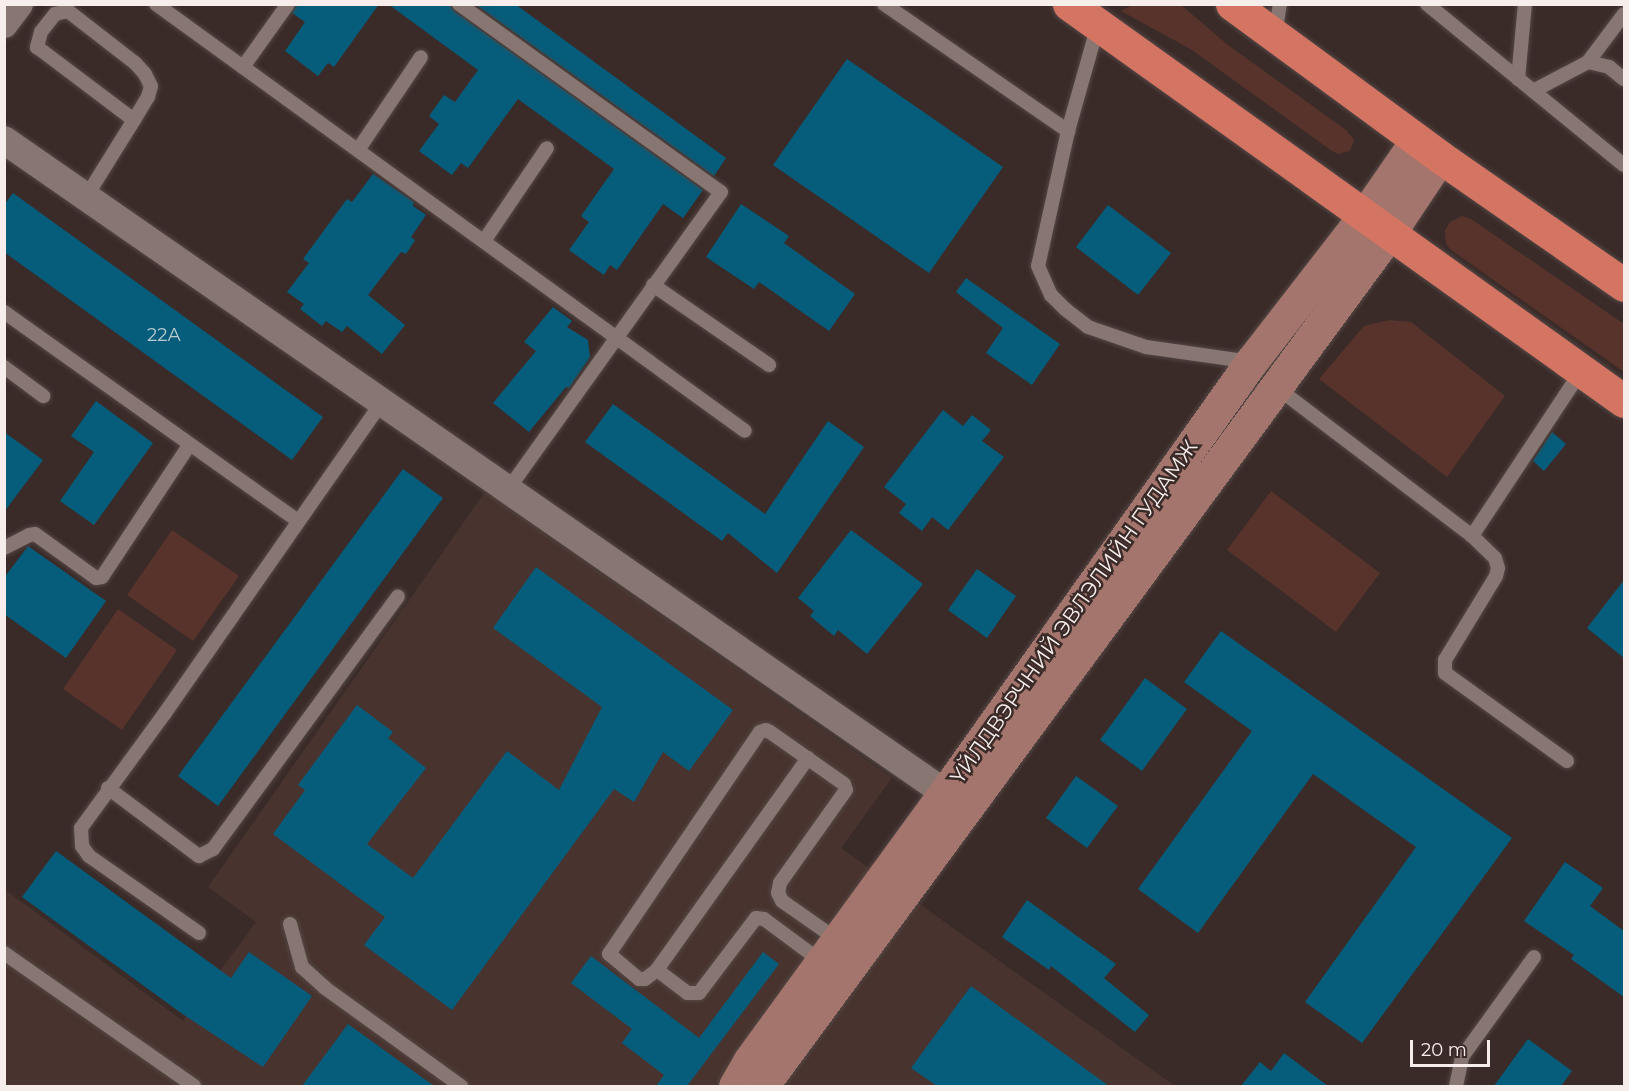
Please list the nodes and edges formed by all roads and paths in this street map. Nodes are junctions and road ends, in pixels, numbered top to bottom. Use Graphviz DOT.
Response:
graph roads {
  1 [pos="18,4"];
  2 [pos="156,4"];
  3 [pos="288,4"];
  4 [pos="459,4"];
  5 [pos="884,4"];
  6 [pos="1069,4"];
  7 [pos="1232,4"];
  8 [pos="1280,4"];
  9 [pos="1427,4"];
  10 [pos="1525,4"];
  11 [pos="1624,14"];
  12 [pos="4,24"];
  13 [pos="1098,25"];
  14 [pos="1275,36"];
  15 [pos="421,57"];
  16 [pos="1588,62"];
  17 [pos="243,67"];
  18 [pos="1518,79"];
  19 [pos="1624,79"];
  20 [pos="1533,91"];
  21 [pos="134,120"];
  22 [pos="1068,131"];
  23 [pos="4,140"];
  24 [pos="547,148"];
  25 [pos="1429,148"];
  26 [pos="358,150"];
  27 [pos="1624,165"];
  28 [pos="86,197"];
  29 [pos="1378,223"];
  30 [pos="484,241"];
  31 [pos="653,285"];
  32 [pos="1624,285"];
  33 [pos="4,312"];
  34 [pos="617,336"];
  35 [pos="1251,362"];
  36 [pos="769,365"];
  37 [pos="4,367"];
  38 [pos="1582,370"];
  39 [pos="1276,387"];
  40 [pos="43,396"];
  41 [pos="1624,401"];
  42 [pos="382,402"];
  43 [pos="744,431"];
  44 [pos="190,444"];
  45 [pos="508,489"];
  46 [pos="298,521"];
  47 [pos="1472,536"];
  48 [pos="4,548"];
  49 [pos="398,596"];
  50 [pos="808,758"];
  51 [pos="1567,761"];
  52 [pos="108,788"];
  53 [pos="945,793"];
  54 [pos="290,924"];
  55 [pos="199,933"];
  56 [pos="830,951"];
  57 [pos="4,953"];
  58 [pos="1534,957"];
  59 [pos="657,970"];
  60 [pos="194,1086"];
  61 [pos="461,1086"];
  62 [pos="735,1086"];
  63 [pos="762,1086"];
  64 [pos="1456,1086"];
  1 -- 12 [label="street"];
  2 -- 17 [label="lane"];
  3 -- 17 [label="lane"];
  4 -- 31 [label="lane"];
  5 -- 22 [label="lane"];
  6 -- 13 [label="highway"];
  7 -- 14 [label="highway"];
  8 -- 14 [label="lane"];
  9 -- 18 [label="lane"];
  10 -- 18 [label="lane"];
  11 -- 16 [label="lane"];
  13 -- 22 [label="lane"];
  13 -- 29 [label="highway"];
  14 -- 25 [label="highway"];
  15 -- 26 [label="lane"];
  16 -- 19 [label="lane"];
  16 -- 20 [label="lane"];
  17 -- 26 [label="lane"];
  18 -- 20 [label="lane"];
  20 -- 27 [label="lane"];
  21 -- 21 [label="lane"];
  21 -- 28 [label="lane"];
  22 -- 35 [label="lane"];
  23 -- 28 [label="street"];
  24 -- 30 [label="lane"];
  25 -- 29 [label="main road, ҮЙЛДВЭРЧНИЙ ЭВЛЭЛИЙН ГУДАМЖ"];
  25 -- 32 [label="highway"];
  26 -- 30 [label="lane"];
  28 -- 42 [label="street"];
  29 -- 35 [label="main road, ҮЙЛДВЭРЧНИЙ ЭВЛЭЛИЙН ГУДАМЖ"];
  29 -- 38 [label="highway"];
  29 -- 39 [label="main road, ҮЙЛДВЭРЧНИЙ ЭВЛЭЛИЙН ГУДАМЖ"];
  30 -- 34 [label="lane"];
  31 -- 34 [label="lane"];
  31 -- 36 [label="lane"];
  33 -- 44 [label="lane"];
  34 -- 43 [label="lane"];
  34 -- 45 [label="lane"];
  35 -- 53 [label="main road, ҮЙЛДВЭРЧНИЙ ЭВЛЭЛИЙН ГУДАМЖ"];
  37 -- 40 [label="lane"];
  38 -- 41 [label="highway"];
  38 -- 47 [label="lane"];
  39 -- 47 [label="lane"];
  39 -- 63 [label="main road, ҮЙЛДВЭРЧНИЙ ЭВЛЭЛИЙН ГУДАМЖ"];
  42 -- 45 [label="street"];
  42 -- 46 [label="lane"];
  44 -- 46 [label="lane"];
  44 -- 48 [label="lane"];
  45 -- 53 [label="street"];
  46 -- 52 [label="lane"];
  47 -- 51 [label="lane"];
  49 -- 52 [label="lane"];
  50 -- 56 [label="lane"];
  50 -- 59 [label="lane"];
  50 -- 59 [label="lane"];
  52 -- 55 [label="lane"];
  53 -- 56 [label="main road, ҮЙЛДВЭРЧНИЙ ЭВЛЭЛИЙН ГУДАМЖ"];
  54 -- 61 [label="lane"];
  56 -- 59 [label="lane"];
  56 -- 62 [label="main road, ҮЙЛДВЭРЧНИЙ ЭВЛЭЛИЙН ГУДАМЖ"];
  57 -- 60 [label="lane"];
  58 -- 64 [label="lane"];
}
